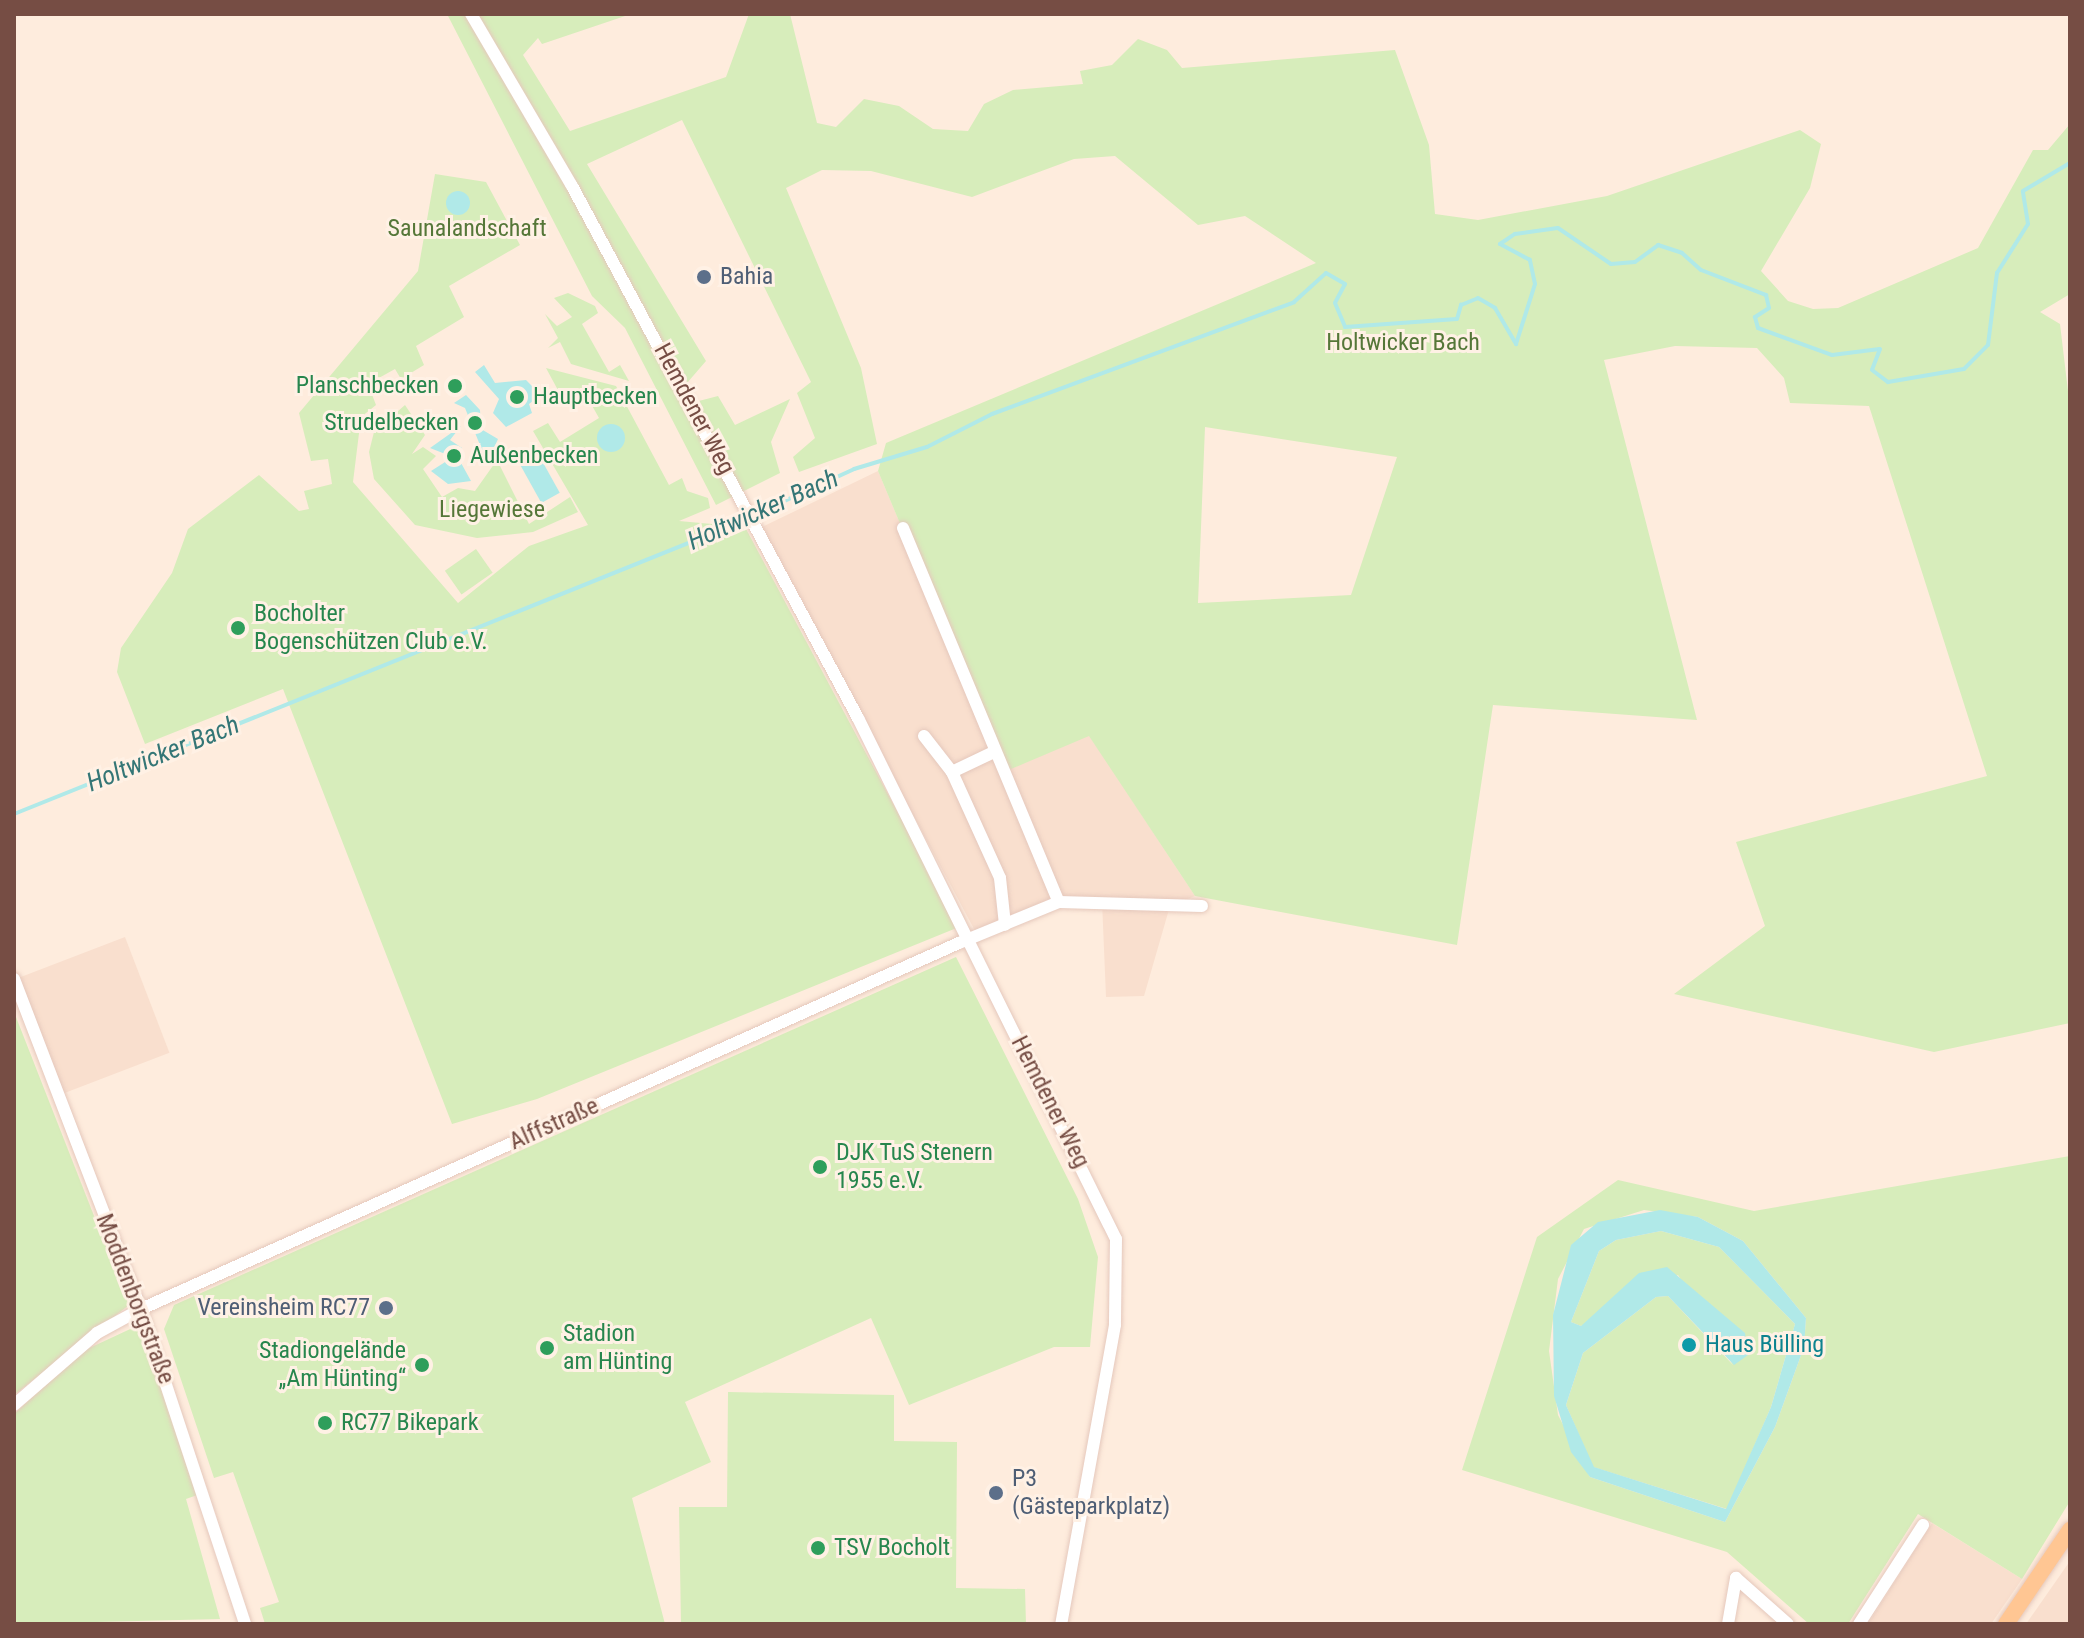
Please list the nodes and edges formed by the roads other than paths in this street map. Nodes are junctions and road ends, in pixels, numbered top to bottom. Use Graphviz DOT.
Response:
graph roads {
  1 [pos="471,14"];
  2 [pos="903,528"];
  3 [pos="924,736"];
  4 [pos="994,752"];
  5 [pos="952,772"];
  6 [pos="1059,902"];
  7 [pos="1202,906"];
  8 [pos="1005,925"];
  9 [pos="968,941"];
  10 [pos="14,979"];
  11 [pos="141,1309"];
  12 [pos="14,1405"];
  13 [pos="1923,1525"];
  14 [pos="2070,1530"];
  15 [pos="245,1624"];
  16 [pos="1061,1624"];
  17 [pos="1728,1624"];
  18 [pos="1788,1624"];
  19 [pos="1859,1624"];
  20 [pos="2006,1624"];
  1 -- 9 [label="street, Hemdener Weg"];
  2 -- 4 [label="street"];
  3 -- 5 [label="street"];
  4 -- 5 [label="street"];
  4 -- 6 [label="street"];
  5 -- 8 [label="street"];
  6 -- 7 [label="street"];
  6 -- 8 [label="street"];
  8 -- 9 [label="street"];
  9 -- 11 [label="street, Alffstraße"];
  9 -- 16 [label="street, Hemdener Weg"];
  10 -- 11 [label="street, Moddenborgstraße"];
  11 -- 12 [label="street, Alffstraße"];
  11 -- 15 [label="street, Moddenborgstraße"];
  13 -- 19 [label="street"];
  14 -- 20 [label="main road"];
  17 -- 18 [label="street"];
}
